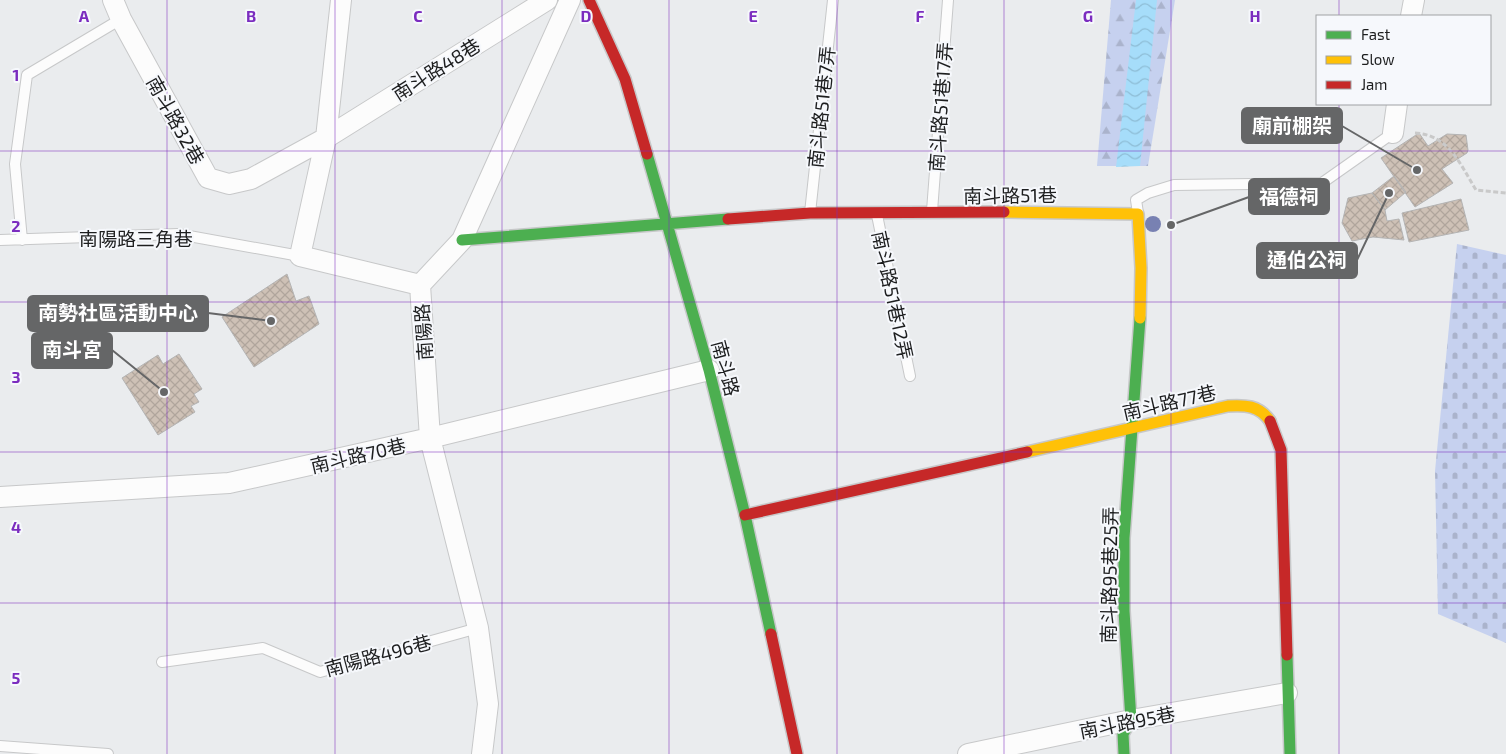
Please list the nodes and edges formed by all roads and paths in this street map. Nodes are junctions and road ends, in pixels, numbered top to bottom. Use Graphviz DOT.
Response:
graph roads {
  1 [pos="113,0"];
  2 [pos="341,0"];
  3 [pos="547,0"];
  4 [pos="570,0"];
  5 [pos="589,0"];
  6 [pos="833,0"];
  7 [pos="948,0"];
  8 [pos="1414,0"];
  9 [pos="1411,15"];
  10 [pos="121,19"];
  11 [pos="1397,105"];
  12 [pos="1393,133"];
  13 [pos="326,138"];
  14 [pos="1506,193"];
  15 [pos="810,213"];
  16 [pos="876,214"];
  17 [pos="932,214"];
  18 [pos="1138,214"];
  19 [pos="667,223"];
  20 [pos="0,240"];
  21 [pos="22,240"];
  22 [pos="462,240"];
  23 [pos="300,256"];
  24 [pos="420,285"];
  25 [pos="709,370"];
  26 [pos="910,376"];
  27 [pos="1132,429"];
  28 [pos="430,438"];
  29 [pos="0,497"];
  30 [pos="745,515"];
  31 [pos="478,628"];
  32 [pos="162,662"];
  33 [pos="1288,693"];
  34 [pos="1131,720"];
  35 [pos="0,746"];
  36 [pos="108,754"];
  37 [pos="482,754"];
  38 [pos="797,754"];
  39 [pos="968,754"];
  40 [pos="1124,754"];
  41 [pos="1290,754"];
  1 -- 10 [label="street, 南斗路32巷"];
  2 -- 13 [label="street"];
  3 -- 13 [label="street, 南斗路48巷"];
  4 -- 22 [label="street"];
  5 -- 19 [label="street, 南斗路"];
  6 -- 15 [label="lane, 南斗路51巷7弄"];
  7 -- 17 [label="lane, 南斗路51巷17弄"];
  8 -- 9 [label="street"];
  10 -- 13 [label="street, 南斗路32巷"];
  10 -- 21 [label="lane"];
  11 -- 12 [label="street"];
  12 -- 14 [label="path"];
  12 -- 18 [label="lane"];
  13 -- 23 [label="street"];
  15 -- 16 [label="street, 南斗路51巷"];
  15 -- 19 [label="street, 南斗路51巷"];
  16 -- 17 [label="street, 南斗路51巷"];
  16 -- 26 [label="lane, 南斗路51巷12弄"];
  17 -- 18 [label="street, 南斗路51巷"];
  18 -- 27 [label="street"];
  19 -- 22 [label="street, 南斗路51巷"];
  19 -- 25 [label="street, 南斗路"];
  20 -- 21 [label="lane, 南陽路三角巷"];
  21 -- 23 [label="lane, 南陽路三角巷"];
  22 -- 24 [label="street"];
  23 -- 24 [label="street, 南陽路"];
  24 -- 28 [label="street, 南陽路"];
  25 -- 28 [label="street, 南斗路70巷"];
  25 -- 30 [label="street, 南斗路"];
  27 -- 30 [label="street, 南斗路77巷"];
  27 -- 33 [label="street, 南斗路77巷"];
  27 -- 34 [label="street, 南斗路95巷25弄"];
  28 -- 29 [label="street, 南斗路70巷"];
  28 -- 31 [label="street, 南陽路"];
  30 -- 38 [label="street, 南斗路"];
  31 -- 32 [label="lane, 南陽路496巷"];
  31 -- 37 [label="street, 南陽路"];
  33 -- 34 [label="street, 南斗路95巷"];
  33 -- 41 [label="street, 南斗路77巷"];
  34 -- 39 [label="street, 南斗路95巷"];
  34 -- 40 [label="street"];
  35 -- 36 [label="lane"];
}
